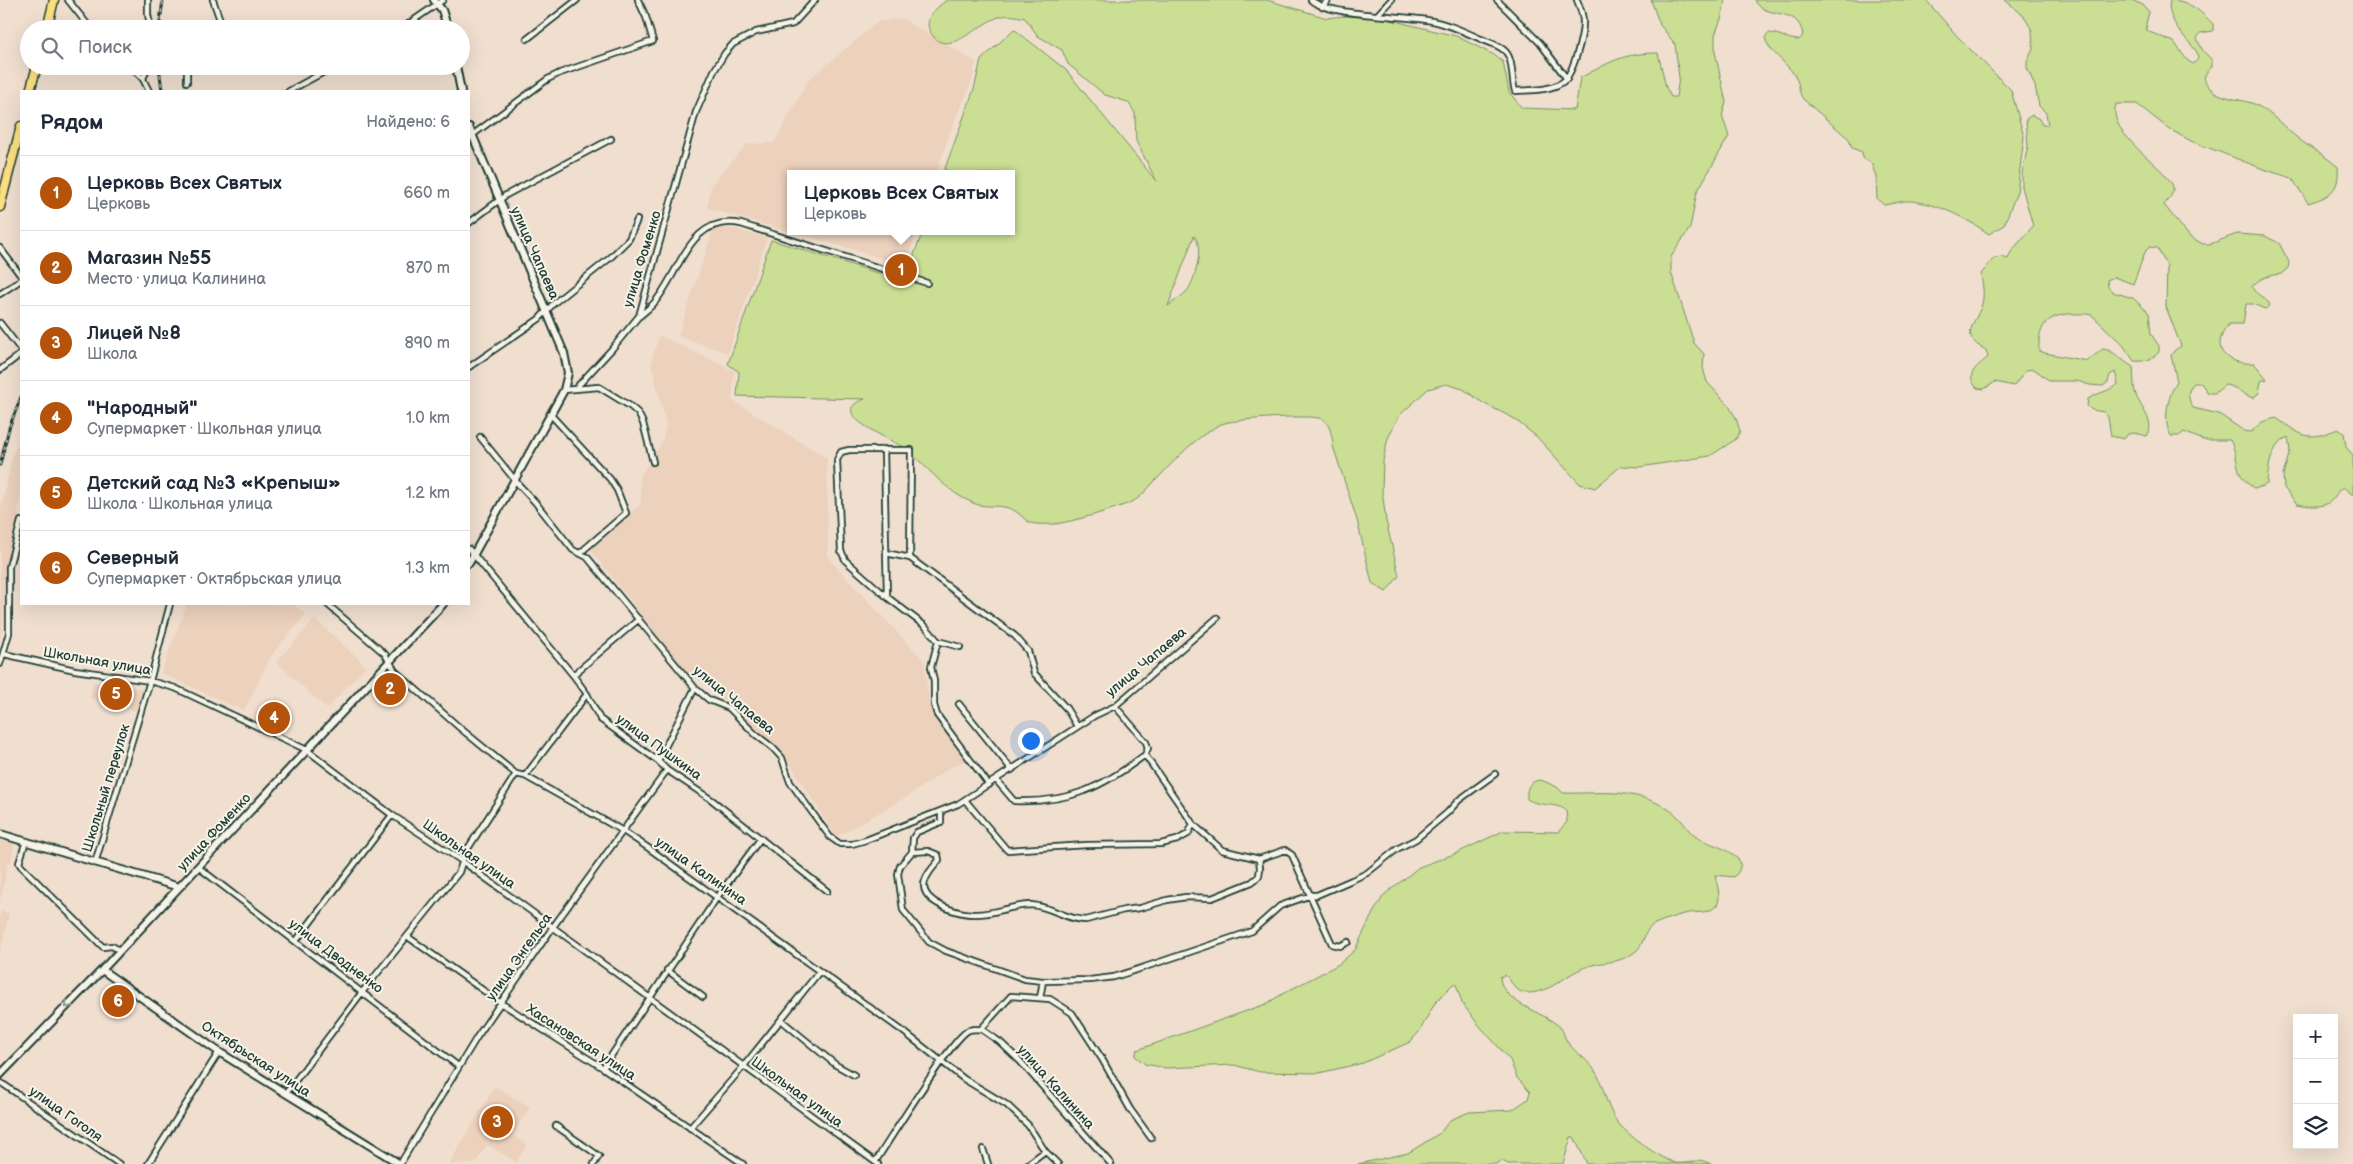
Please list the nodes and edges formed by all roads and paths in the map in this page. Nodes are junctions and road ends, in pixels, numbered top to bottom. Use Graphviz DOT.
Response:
graph roads {
  1 [pos="54,0"];
  2 [pos="68,0"];
  3 [pos="148,0"];
  4 [pos="214,0"];
  5 [pos="576,0"];
  6 [pos="638,0"];
  7 [pos="815,0"];
  8 [pos="1311,0"];
  9 [pos="1328,0"];
  10 [pos="1390,0"];
  11 [pos="1498,0"];
  12 [pos="1577,0"];
  13 [pos="438,2"];
  14 [pos="1322,7"];
  15 [pos="1378,14"];
  16 [pos="49,20"];
  17 [pos="84,20"];
  18 [pos="149,20"];
  19 [pos="220,20"];
  20 [pos="413,20"];
  21 [pos="445,20"];
  22 [pos="526,38"];
  23 [pos="34,75"];
  24 [pos="139,75"];
  25 [pos="145,75"];
  26 [pos="187,75"];
  27 [pos="318,75"];
  28 [pos="458,75"];
  29 [pos="143,79"];
  30 [pos="1567,79"];
  31 [pos="187,82"];
  32 [pos="30,90"];
  33 [pos="148,90"];
  34 [pos="291,90"];
  35 [pos="461,90"];
  36 [pos="20,130"];
  37 [pos="470,132"];
  38 [pos="471,136"];
  39 [pos="611,139"];
  40 [pos="499,200"];
  41 [pos="0,207"];
  42 [pos="637,220"];
  43 [pos="470,222"];
  44 [pos="0,248"];
  45 [pos="20,275"];
  46 [pos="20,281"];
  47 [pos="927,282"];
  48 [pos="0,294"];
  49 [pos="547,311"];
  50 [pos="639,316"];
  51 [pos="0,323"];
  52 [pos="20,349"];
  53 [pos="20,355"];
  54 [pos="470,366"];
  55 [pos="0,370"];
  56 [pos="575,389"];
  57 [pos="564,390"];
  58 [pos="550,414"];
  59 [pos="480,438"];
  60 [pos="884,449"];
  61 [pos="652,462"];
  62 [pos="514,480"];
  63 [pos="20,525"];
  64 [pos="14,550"];
  65 [pos="470,550"];
  66 [pos="20,552"];
  67 [pos="580,552"];
  68 [pos="886,552"];
  69 [pos="474,555"];
  70 [pos="910,558"];
  71 [pos="470,561"];
  72 [pos="887,597"];
  73 [pos="170,605"];
  74 [pos="328,605"];
  75 [pos="442,605"];
  76 [pos="1217,618"];
  77 [pos="639,619"];
  78 [pos="938,641"];
  79 [pos="960,647"];
  80 [pos="4,654"];
  81 [pos="390,662"];
  82 [pos="0,664"];
  83 [pos="573,675"];
  84 [pos="150,681"];
  85 [pos="695,688"];
  86 [pos="587,694"];
  87 [pos="959,704"];
  88 [pos="1115,706"];
  89 [pos="1077,726"];
  90 [pos="307,750"];
  91 [pos="1145,755"];
  92 [pos="658,761"];
  93 [pos="667,770"];
  94 [pos="1012,770"];
  95 [pos="516,774"];
  96 [pos="1495,774"];
  97 [pos="525,776"];
  98 [pos="996,780"];
  99 [pos="988,785"];
  100 [pos="965,800"];
  101 [pos="941,811"];
  102 [pos="392,815"];
  103 [pos="1193,824"];
  104 [pos="623,831"];
  105 [pos="0,834"];
  106 [pos="761,838"];
  107 [pos="26,841"];
  108 [pos="912,852"];
  109 [pos="1259,859"];
  110 [pos="462,861"];
  111 [pos="95,863"];
  112 [pos="198,867"];
  113 [pos="179,887"];
  114 [pos="826,890"];
  115 [pos="1310,895"];
  116 [pos="718,896"];
  117 [pos="553,927"];
  118 [pos="408,937"];
  119 [pos="296,941"];
  120 [pos="1348,942"];
  121 [pos="120,950"];
  122 [pos="102,970"];
  123 [pos="668,970"];
  124 [pos="819,972"];
  125 [pos="1042,981"];
  126 [pos="363,991"];
  127 [pos="703,997"];
  128 [pos="649,998"];
  129 [pos="1040,998"];
  130 [pos="501,1003"];
  131 [pos="781,1020"];
  132 [pos="981,1029"];
  133 [pos="219,1052"];
  134 [pos="941,1061"];
  135 [pos="458,1066"];
  136 [pos="743,1067"];
  137 [pos="603,1068"];
  138 [pos="0,1075"];
  139 [pos="854,1075"];
  140 [pos="0,1082"];
  141 [pos="286,1094"];
  142 [pos="556,1126"];
  143 [pos="690,1128"];
  144 [pos="1151,1138"];
  145 [pos="984,1149"];
  146 [pos="1045,1151"];
  147 [pos="877,1163"];
  148 [pos="119,1164"];
  149 [pos="148,1164"];
  150 [pos="400,1164"];
  151 [pos="594,1164"];
  152 [pos="743,1164"];
  153 [pos="988,1164"];
  154 [pos="1028,1164"];
  155 [pos="1058,1164"];
  156 [pos="1111,1164"];
  1 -- 16 [label="main road"];
  2 -- 17 [label="street"];
  3 -- 18 [label="street"];
  4 -- 19 [label="street"];
  5 -- 22 [label="street"];
  6 -- 38 [label="street"];
  7 -- 50 [label="street, улица Фоменко"];
  8 -- 14 [label="street"];
  9 -- 14 [label="street"];
  10 -- 15 [label="street"];
  11 -- 30 [label="street"];
  12 -- 30 [label="street"];
  13 -- 20 [label="street"];
  13 -- 21 [label="main road"];
  14 -- 15 [label="street"];
  15 -- 30 [label="street"];
  23 -- 32 [label="main road"];
  24 -- 29 [label="street"];
  25 -- 29 [label="street"];
  26 -- 31 [label="street"];
  27 -- 34 [label="street"];
  28 -- 35 [label="main road"];
  29 -- 33 [label="street"];
  36 -- 41 [label="main road"];
  37 -- 38 [label="main road, улица Чапаева"];
  38 -- 40 [label="main road, улица Чапаева"];
  39 -- 40 [label="street"];
  40 -- 43 [label="street"];
  40 -- 49 [label="main road, улица Чапаева"];
  42 -- 49 [label="street"];
  44 -- 45 [label="street"];
  46 -- 48 [label="street"];
  47 -- 50 [label="street"];
  49 -- 54 [label="street"];
  49 -- 57 [label="main road, улица Чапаева"];
  50 -- 56 [label="street, улица Фоменко"];
  51 -- 52 [label="street"];
  53 -- 55 [label="street"];
  56 -- 57 [label="street"];
  56 -- 61 [label="street"];
  57 -- 58 [label="main road"];
  58 -- 62 [label="main road"];
  58 -- 67 [label="street"];
  59 -- 62 [label="street, улица Чапаева"];
  60 -- 68 [label="street"];
  60 -- 70 [label="street"];
  60 -- 72 [label="street"];
  62 -- 67 [label="street, улица Чапаева"];
  62 -- 69 [label="main road"];
  63 -- 64 [label="street"];
  64 -- 66 [label="street"];
  64 -- 80 [label="street"];
  65 -- 69 [label="street, улица Пушкина"];
  67 -- 77 [label="street, улица Чапаева"];
  68 -- 70 [label="street"];
  68 -- 72 [label="street"];
  69 -- 71 [label="main road"];
  69 -- 83 [label="street, улица Пушкина"];
  70 -- 89 [label="street"];
  72 -- 78 [label="street"];
  73 -- 84 [label="street, Школьный переулок"];
  74 -- 81 [label="street, улица Калинина"];
  75 -- 81 [label="main road, улица Фоменко"];
  76 -- 88 [label="street, улица Чапаева"];
  77 -- 83 [label="street"];
  77 -- 85 [label="street, улица Чапаева"];
  78 -- 79 [label="street"];
  78 -- 99 [label="street"];
  80 -- 82 [label="street"];
  80 -- 84 [label="street, Школьная улица"];
  81 -- 90 [label="main road, улица Фоменко"];
  81 -- 95 [label="street, улица Калинина"];
  83 -- 86 [label="street, улица Пушкина"];
  84 -- 90 [label="street, Школьная улица"];
  84 -- 111 [label="street, Школьный переулок"];
  85 -- 92 [label="street"];
  85 -- 101 [label="street, улица Чапаева"];
  86 -- 92 [label="street, улица Пушкина"];
  86 -- 97 [label="street"];
  87 -- 94 [label="street"];
  88 -- 89 [label="street, улица Чапаева"];
  88 -- 91 [label="street"];
  89 -- 94 [label="street, улица Чапаева"];
  90 -- 102 [label="street, Школьная улица"];
  90 -- 112 [label="main road, улица Фоменко"];
  91 -- 98 [label="street"];
  91 -- 103 [label="street"];
  92 -- 93 [label="street, улица Пушкина"];
  93 -- 104 [label="street, улица Энгельса"];
  93 -- 106 [label="street, улица Пушкина"];
  94 -- 98 [label="street, улица Чапаева"];
  95 -- 97 [label="street, улица Калинина"];
  95 -- 110 [label="street"];
  96 -- 115 [label="street"];
  97 -- 104 [label="street, улица Калинина"];
  98 -- 99 [label="street, улица Чапаева"];
  99 -- 100 [label="street, улица Чапаева"];
  100 -- 101 [label="street, улица Чапаева"];
  100 -- 103 [label="street"];
  101 -- 108 [label="street"];
  102 -- 110 [label="street, Школьная улица"];
  102 -- 119 [label="street"];
  103 -- 109 [label="street"];
  104 -- 116 [label="street, улица Калинина"];
  104 -- 117 [label="street, улица Энгельса"];
  105 -- 107 [label="main road"];
  106 -- 114 [label="street, улица Пушкина"];
  106 -- 116 [label="street"];
  107 -- 111 [label="main road"];
  107 -- 121 [label="street"];
  108 -- 109 [label="street"];
  108 -- 125 [label="street"];
  109 -- 115 [label="street"];
  110 -- 117 [label="street, Школьная улица"];
  110 -- 118 [label="street"];
  111 -- 113 [label="main road"];
  112 -- 113 [label="main road, улица Фоменко"];
  112 -- 119 [label="street, улица Дводненко"];
  113 -- 121 [label="main road, улица Фоменко"];
  115 -- 120 [label="street"];
  115 -- 125 [label="street"];
  116 -- 123 [label="street"];
  116 -- 124 [label="street, улица Калинина"];
  117 -- 128 [label="street, Школьная улица"];
  117 -- 130 [label="street, улица Энгельса"];
  118 -- 126 [label="street"];
  118 -- 130 [label="street, Хасановская улица"];
  119 -- 126 [label="street, улица Дводненко"];
  121 -- 122 [label="main road, улица Фоменко"];
  122 -- 133 [label="main road, Октябрьская улица"];
  122 -- 138 [label="main road, улица Фоменко, one-way"];
  123 -- 127 [label="street"];
  123 -- 128 [label="street"];
  124 -- 131 [label="street"];
  124 -- 134 [label="street, улица Калинина"];
  125 -- 129 [label="street"];
  126 -- 135 [label="street, улица Дводненко"];
  126 -- 141 [label="street"];
  128 -- 136 [label="street, Школьная улица"];
  128 -- 137 [label="street"];
  129 -- 132 [label="street"];
  129 -- 144 [label="street"];
  130 -- 135 [label="street, улица Энгельса"];
  130 -- 137 [label="street, Хасановская улица"];
  131 -- 136 [label="street"];
  131 -- 139 [label="street"];
  132 -- 134 [label="street"];
  132 -- 156 [label="street, улица Калинина"];
  133 -- 141 [label="main road, Октябрьская улица"];
  133 -- 149 [label="street"];
  134 -- 146 [label="street, улица Калинина"];
  134 -- 147 [label="street"];
  135 -- 150 [label="street, улица Энгельса"];
  136 -- 143 [label="street"];
  136 -- 147 [label="street, Школьная улица"];
  137 -- 143 [label="street, Хасановская улица"];
  140 -- 148 [label="street, улица Гоголя"];
  141 -- 150 [label="main road, Октябрьская улица"];
  142 -- 151 [label="street"];
  143 -- 152 [label="street, Хасановская улица"];
  145 -- 153 [label="street"];
  146 -- 154 [label="street"];
  146 -- 155 [label="street, улица Калинина"];
}
